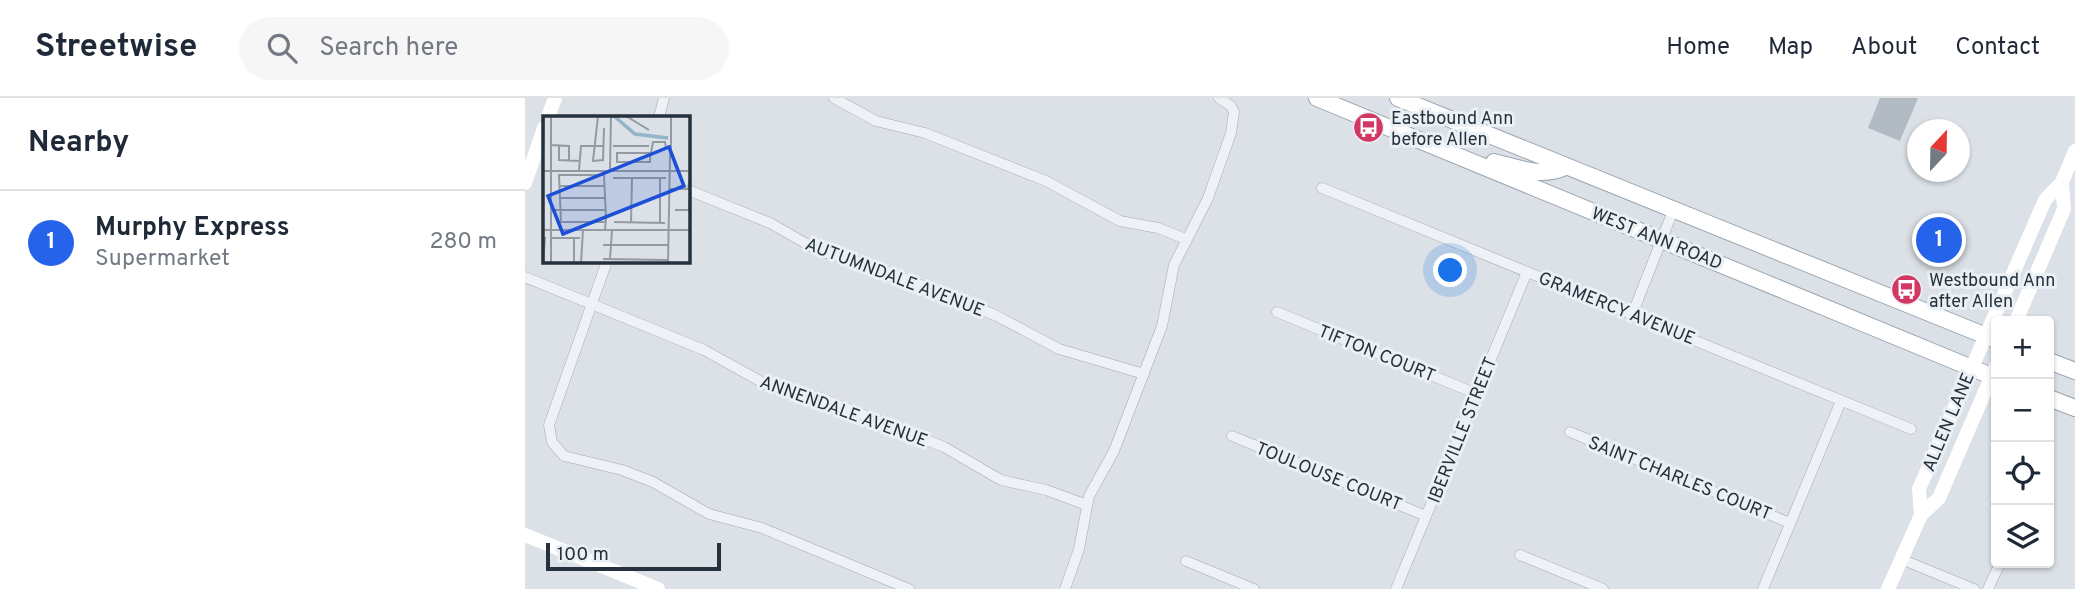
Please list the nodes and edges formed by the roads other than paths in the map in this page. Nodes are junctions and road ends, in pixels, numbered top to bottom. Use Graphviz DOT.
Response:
graph roads {
  1 [pos="555,98"];
  2 [pos="664,98"];
  3 [pos="834,98"];
  4 [pos="1219,98"];
  5 [pos="1317,98"];
  6 [pos="1398,98"];
  7 [pos="548,116"];
  8 [pos="659,116"];
  9 [pos="543,129"];
  10 [pos="531,146"];
  11 [pos="1434,146"];
  12 [pos="2075,151"];
  13 [pos="1565,167"];
  14 [pos="2062,182"];
  15 [pos="525,183"];
  16 [pos="1322,188"];
  17 [pos="689,190"];
  18 [pos="1674,211"];
  19 [pos="1186,239"];
  20 [pos="1662,240"];
  21 [pos="607,262"];
  22 [pos="1527,272"];
  23 [pos="525,278"];
  24 [pos="591,305"];
  25 [pos="1277,312"];
  26 [pos="1632,315"];
  27 [pos="2000,316"];
  28 [pos="2018,316"];
  29 [pos="1991,338"];
  30 [pos="2054,363"];
  31 [pos="1972,368"];
  32 [pos="2075,371"];
  33 [pos="1991,372"];
  34 [pos="1144,374"];
  35 [pos="1992,379"];
  36 [pos="1477,394"];
  37 [pos="2054,400"];
  38 [pos="1841,401"];
  39 [pos="2075,408"];
  40 [pos="1911,429"];
  41 [pos="1570,432"];
  42 [pos="1232,436"];
  43 [pos="1087,505"];
  44 [pos="1921,514"];
  45 [pos="1426,516"];
  46 [pos="1790,523"];
  47 [pos="525,535"];
  48 [pos="1520,555"];
  49 [pos="1901,559"];
  50 [pos="1186,561"];
  51 [pos="1998,568"];
  52 [pos="658,589"];
  53 [pos="909,589"];
  54 [pos="1065,589"];
  55 [pos="1254,589"];
  56 [pos="1397,589"];
  57 [pos="1603,589"];
  58 [pos="1763,589"];
  59 [pos="1888,589"];
  60 [pos="1974,589"];
  61 [pos="1988,589"];
  1 -- 7 [label="main road"];
  2 -- 8 [label="street"];
  3 -- 19 [label="street"];
  4 -- 19 [label="street"];
  5 -- 11 [label="main road, WEST ANN ROAD"];
  6 -- 13 [label="main road, WEST ANN ROAD"];
  9 -- 10 [label="main road"];
  10 -- 15 [label="main road"];
  11 -- 13 [label="main road"];
  11 -- 20 [label="main road, WEST ANN ROAD"];
  12 -- 14 [label="main road, ALLEN LANE"];
  13 -- 18 [label="main road, WEST ANN ROAD"];
  14 -- 27 [label="main road, ALLEN LANE"];
  14 -- 28 [label="main road, ALLEN LANE"];
  16 -- 22 [label="street, GRAMERCY AVENUE"];
  17 -- 34 [label="street, AUTUMNDALE AVENUE"];
  18 -- 20 [label="street"];
  18 -- 29 [label="main road, WEST ANN ROAD"];
  19 -- 34 [label="street"];
  20 -- 26 [label="street"];
  20 -- 31 [label="main road, WEST ANN ROAD"];
  21 -- 24 [label="street"];
  22 -- 26 [label="street, GRAMERCY AVENUE"];
  22 -- 36 [label="street, IBERVILLE STREET"];
  23 -- 24 [label="street, ANNENDALE AVENUE"];
  24 -- 43 [label="street, ANNENDALE AVENUE"];
  24 -- 53 [label="street"];
  25 -- 36 [label="street, TIFTON COURT"];
  26 -- 38 [label="street, GRAMERCY AVENUE"];
  29 -- 31 [label="main road, ALLEN LANE"];
  30 -- 32 [label="main road"];
  31 -- 33 [label="main road, WEST ANN ROAD"];
  31 -- 44 [label="main road, ALLEN LANE"];
  34 -- 43 [label="street"];
  35 -- 44 [label="main road, ALLEN LANE"];
  36 -- 45 [label="street, IBERVILLE STREET"];
  37 -- 39 [label="main road"];
  38 -- 40 [label="street, GRAMERCY AVENUE"];
  38 -- 46 [label="street"];
  41 -- 46 [label="street, SAINT CHARLES COURT"];
  42 -- 45 [label="street, TOULOUSE COURT"];
  43 -- 54 [label="street"];
  44 -- 49 [label="main road, ALLEN LANE"];
  45 -- 56 [label="street, IBERVILLE STREET"];
  46 -- 58 [label="street"];
  47 -- 52 [label="main road"];
  48 -- 57 [label="street"];
  49 -- 59 [label="main road, ALLEN LANE"];
  49 -- 60 [label="street"];
  50 -- 55 [label="street"];
  51 -- 61 [label="street"];
}
